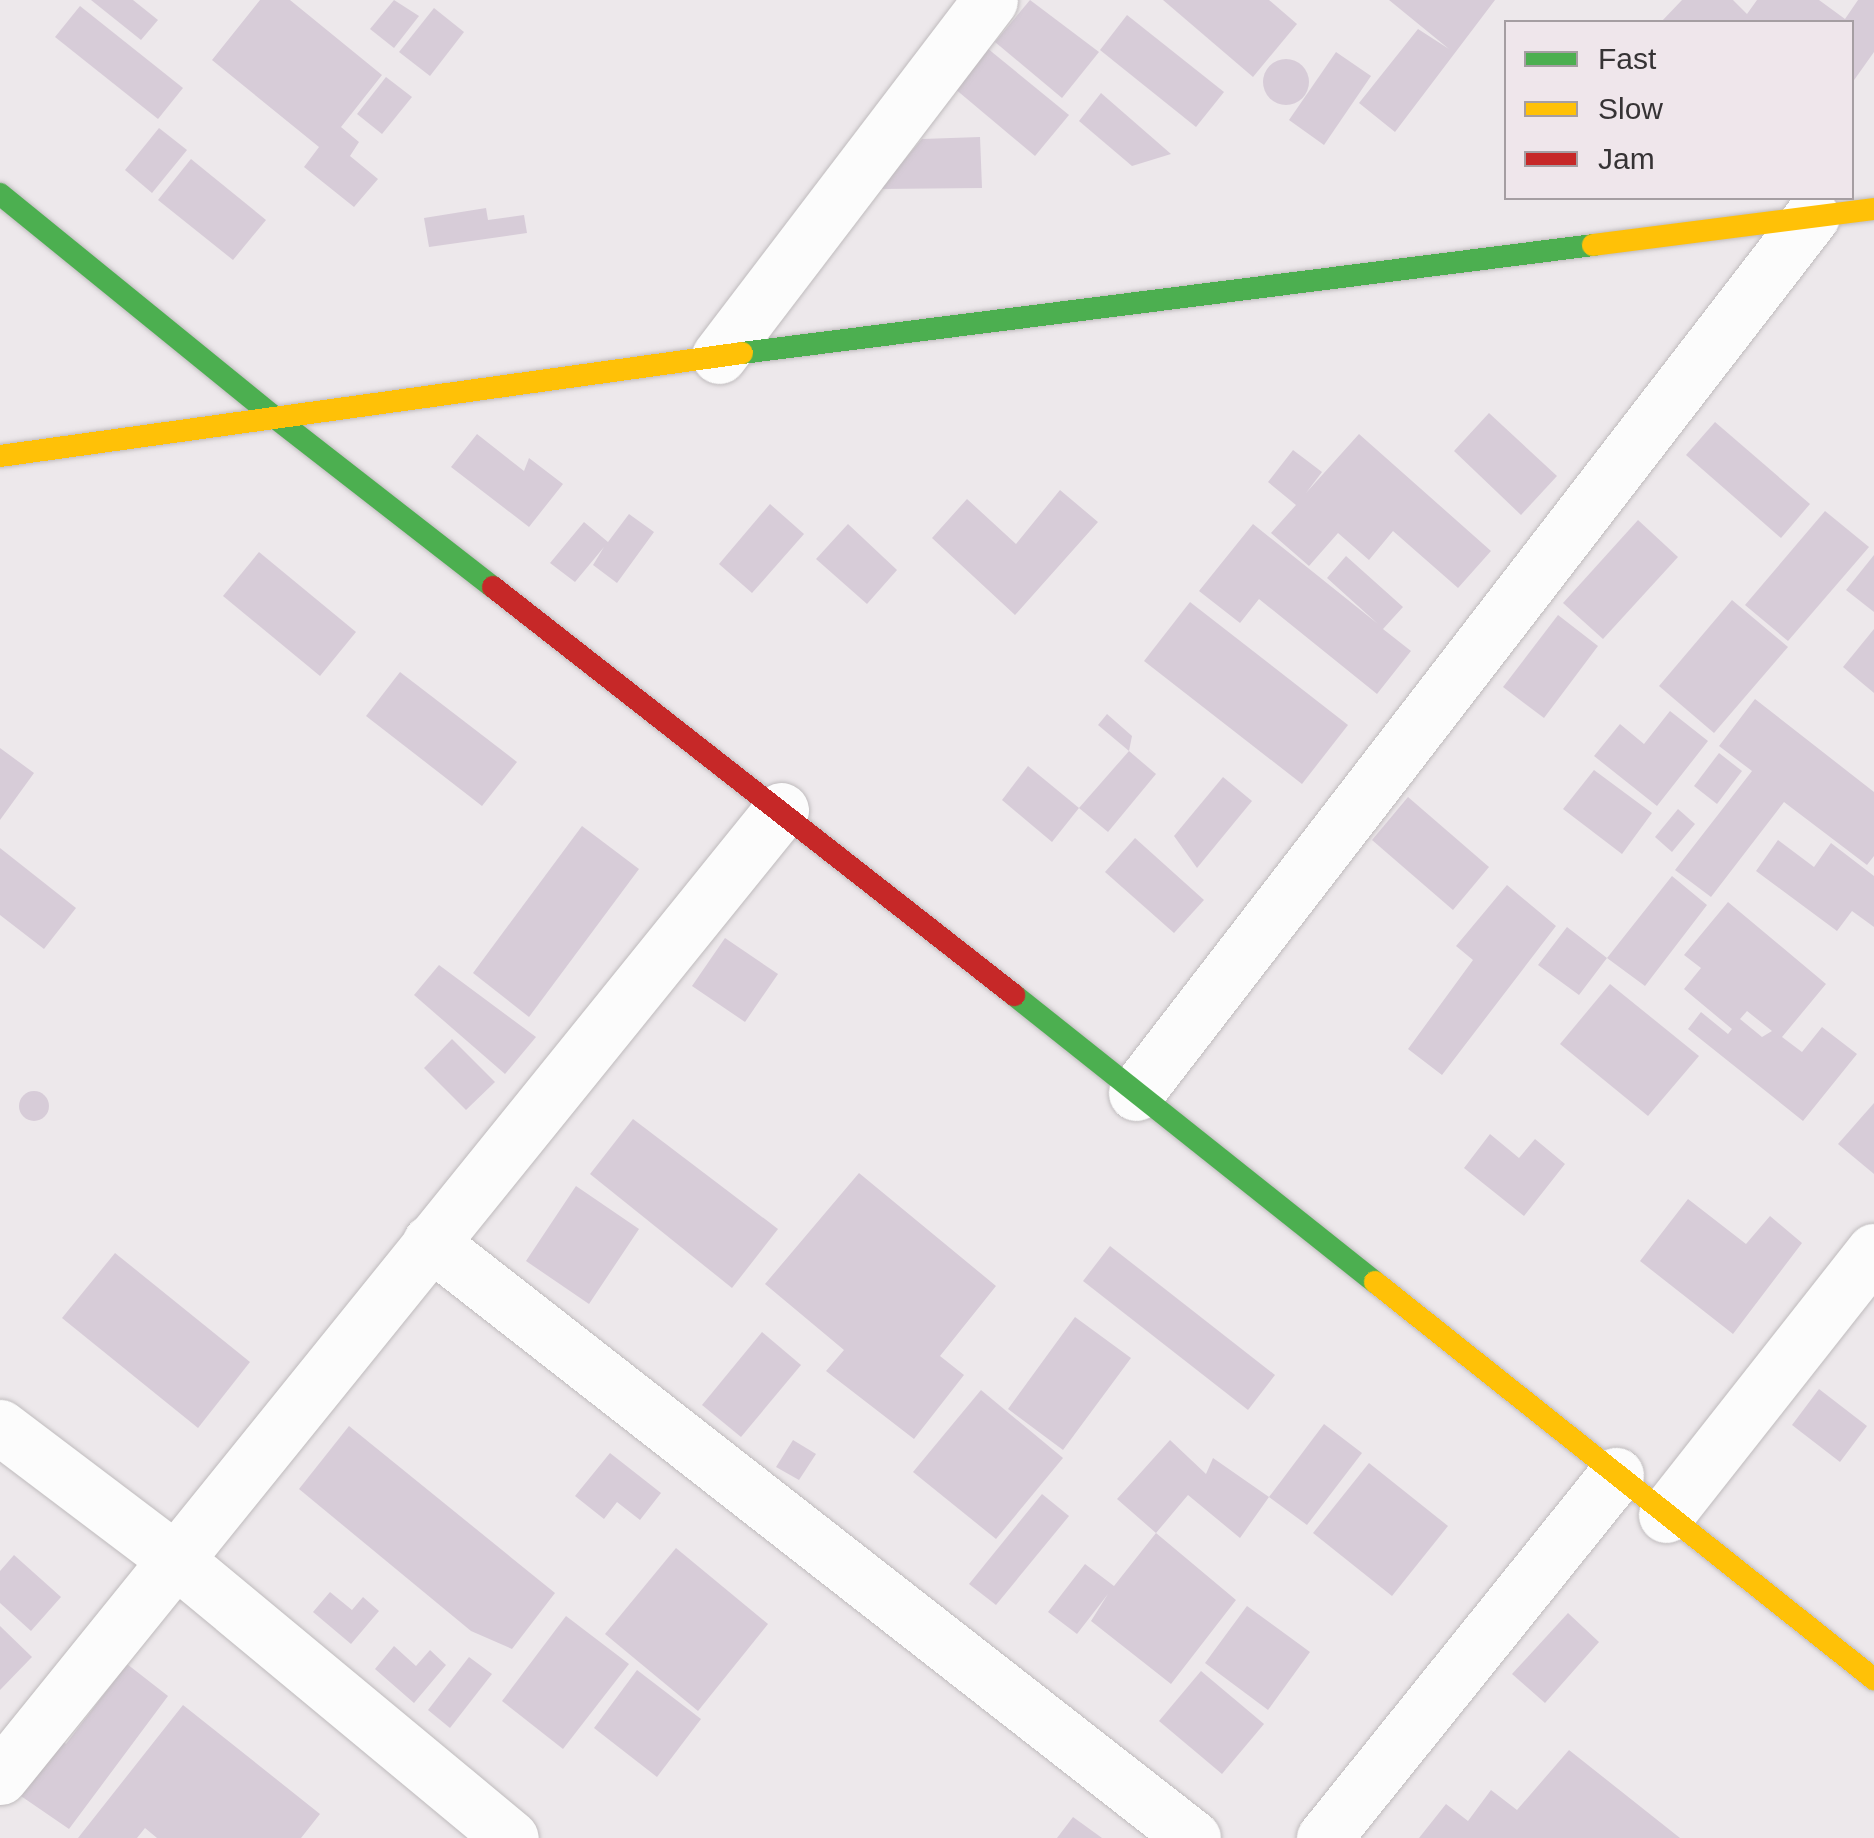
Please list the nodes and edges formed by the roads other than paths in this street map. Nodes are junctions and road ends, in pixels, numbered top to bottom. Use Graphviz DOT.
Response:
graph roads {
  1 [pos="990,0"];
  2 [pos="0,194"];
  3 [pos="1874,209"];
  4 [pos="1812,216"];
  5 [pos="720,356"];
  6 [pos="273,416"];
  7 [pos="0,456"];
  8 [pos="781,810"];
  9 [pos="1136,1093"];
  10 [pos="430,1242"];
  11 [pos="1874,1251"];
  12 [pos="0,1426"];
  13 [pos="1616,1475"];
  14 [pos="1666,1515"];
  15 [pos="176,1560"];
  16 [pos="1874,1678"];
  17 [pos="0,1777"];
  18 [pos="511,1838"];
  19 [pos="1193,1838"];
  20 [pos="1324,1838"];
  1 -- 5 [label="street"];
  2 -- 6 [label="street"];
  3 -- 4 [label="street"];
  4 -- 5 [label="street"];
  4 -- 9 [label="street"];
  5 -- 6 [label="street"];
  6 -- 7 [label="street"];
  6 -- 8 [label="street"];
  8 -- 9 [label="street"];
  8 -- 10 [label="street"];
  9 -- 13 [label="street"];
  10 -- 15 [label="street"];
  10 -- 19 [label="street"];
  11 -- 14 [label="street"];
  12 -- 15 [label="street"];
  13 -- 14 [label="street"];
  13 -- 20 [label="street"];
  14 -- 16 [label="street"];
  15 -- 17 [label="street"];
  15 -- 18 [label="street"];
}
